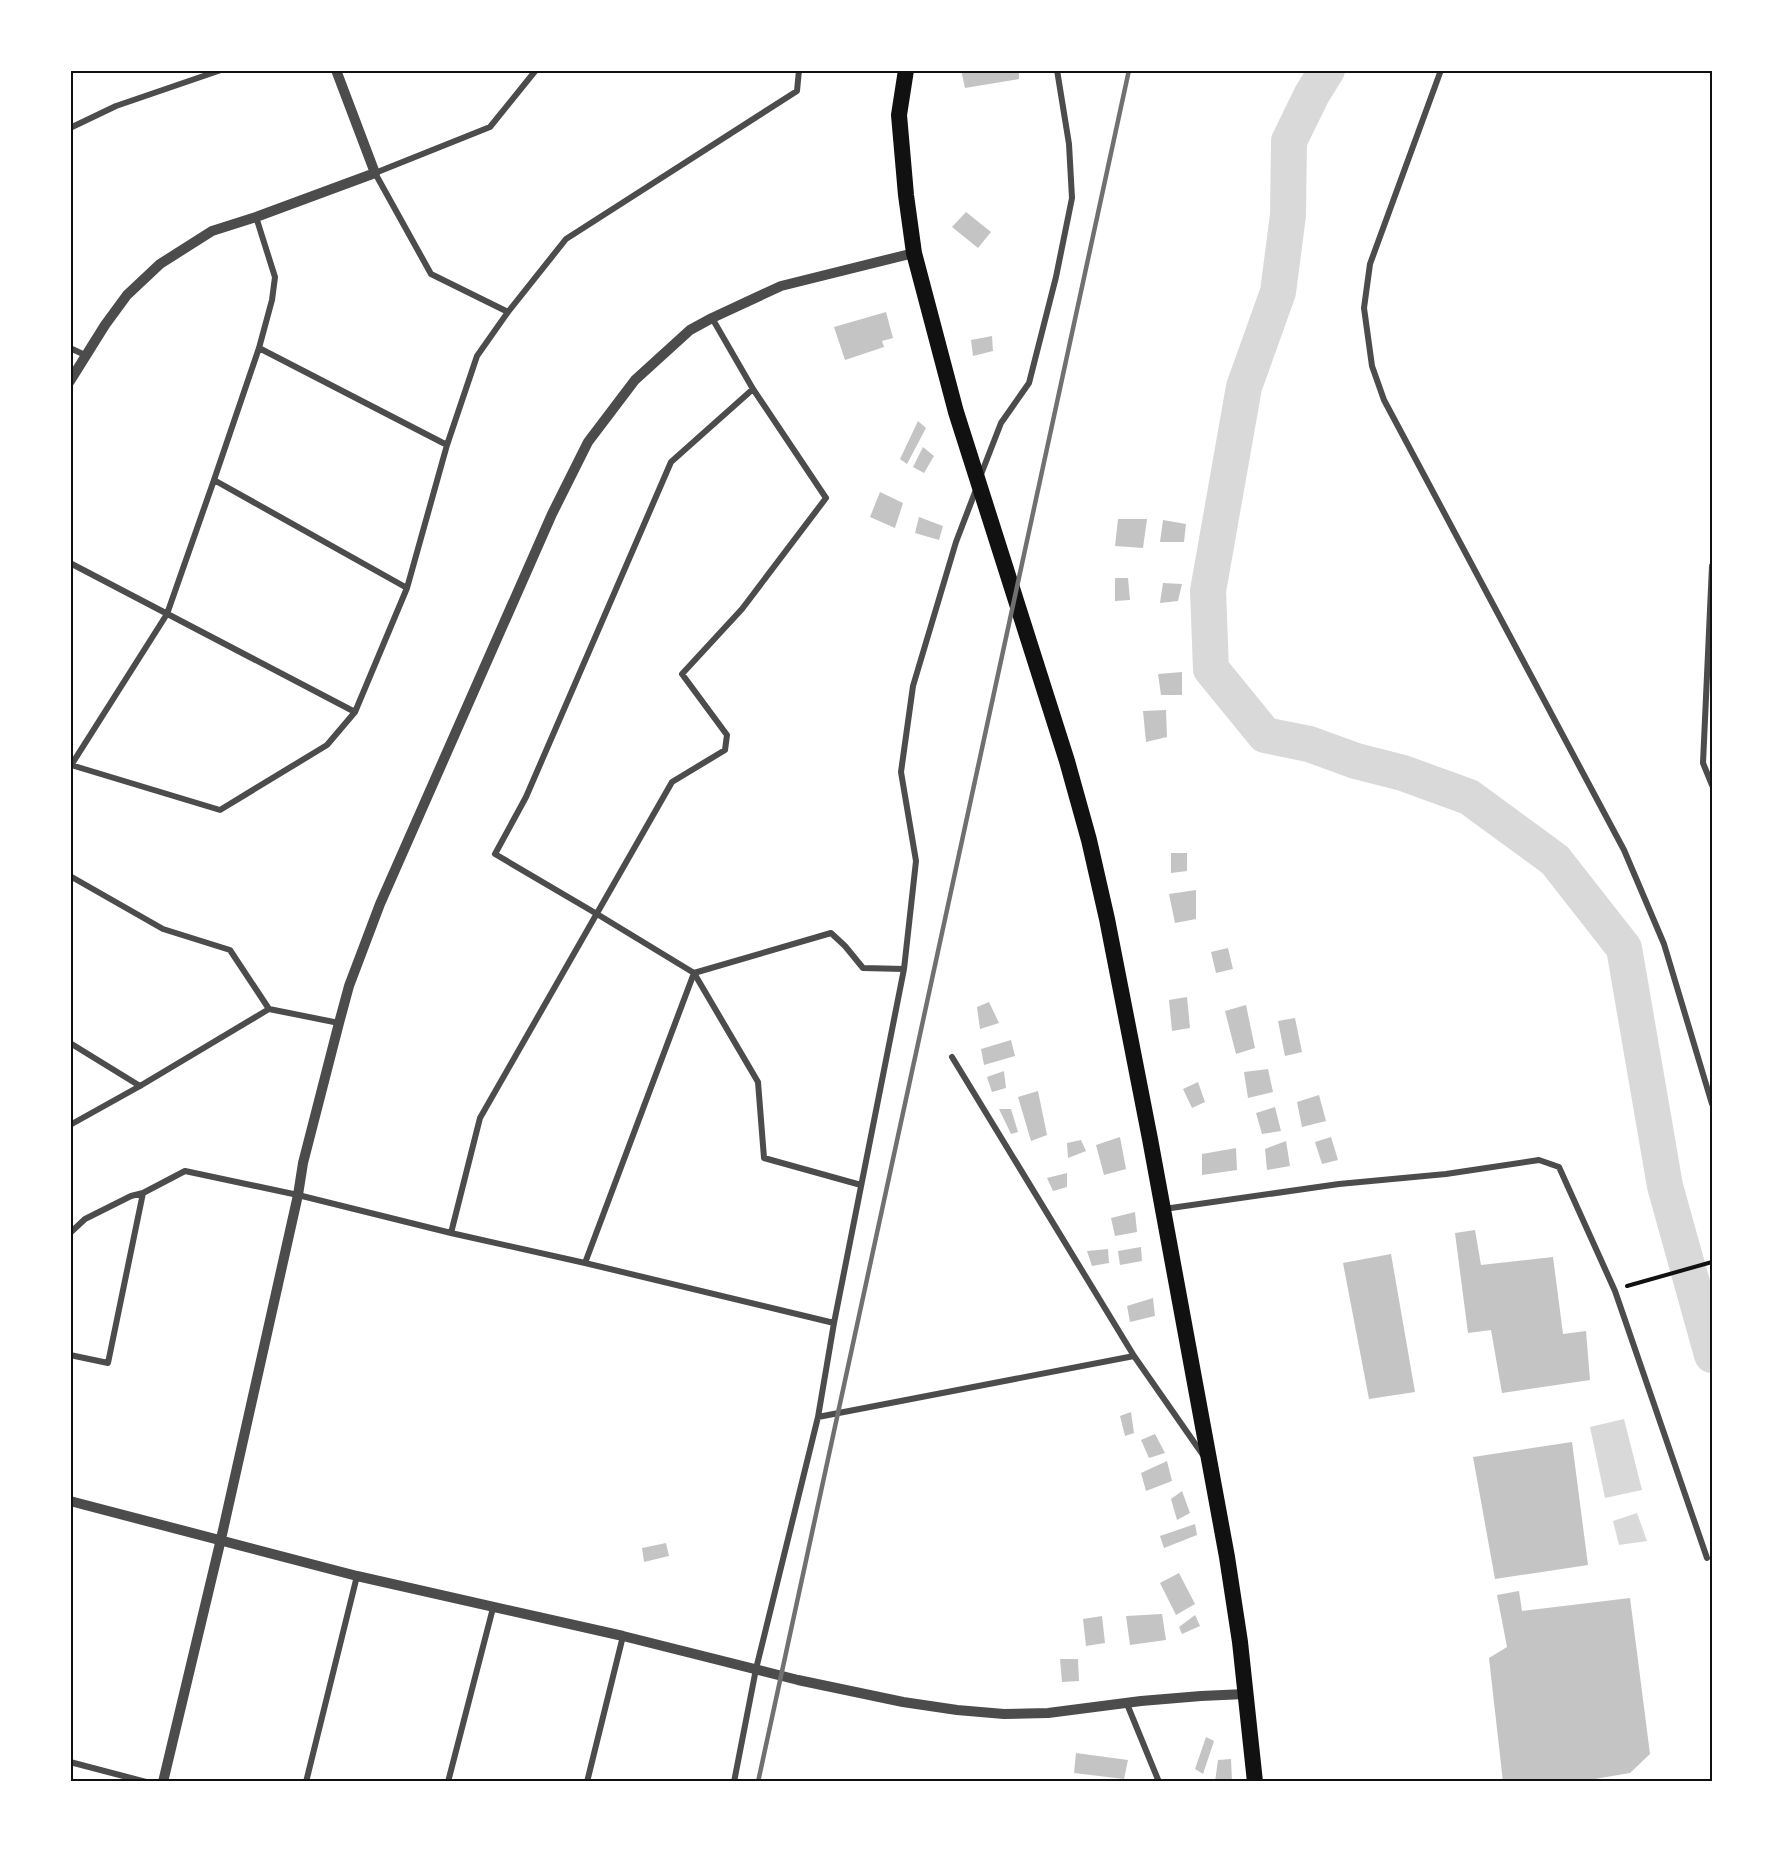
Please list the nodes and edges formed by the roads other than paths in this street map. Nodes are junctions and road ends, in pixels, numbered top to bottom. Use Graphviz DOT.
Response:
graph roads {
  1 [pos="221,70"];
  2 [pos="336,70"];
  3 [pos="536,70"];
  4 [pos="799,70"];
  5 [pos="906,70"];
  6 [pos="1057,70"];
  7 [pos="1441,70"];
  8 [pos="70,128"];
  9 [pos="375,173"];
  10 [pos="256,217"];
  11 [pos="914,253"];
  12 [pos="508,312"];
  13 [pos="712,318"];
  14 [pos="70,348"];
  15 [pos="259,348"];
  16 [pos="85,355"];
  17 [pos="70,381"];
  18 [pos="753,389"];
  19 [pos="447,445"];
  20 [pos="214,480"];
  21 [pos="70,562"];
  22 [pos="1713,566"];
  23 [pos="406,588"];
  24 [pos="167,614"];
  25 [pos="355,712"];
  26 [pos="71,766"];
  27 [pos="1713,785"];
  28 [pos="70,876"];
  29 [pos="597,914"];
  30 [pos="904,969"];
  31 [pos="694,973"];
  32 [pos="269,1009"];
  33 [pos="339,1023"];
  34 [pos="70,1043"];
  35 [pos="952,1057"];
  36 [pos="140,1086"];
  37 [pos="1713,1104"];
  38 [pos="70,1125"];
  39 [pos="861,1185"];
  40 [pos="143,1193"];
  41 [pos="298,1195"];
  42 [pos="1163,1209"];
  43 [pos="70,1233"];
  44 [pos="451,1233"];
  45 [pos="585,1263"];
  46 [pos="834,1323"];
  47 [pos="70,1355"];
  48 [pos="1134,1356"];
  49 [pos="818,1417"];
  50 [pos="1210,1466"];
  51 [pos="70,1501"];
  52 [pos="220,1539"];
  53 [pos="1707,1558"];
  54 [pos="357,1576"];
  55 [pos="493,1608"];
  56 [pos="623,1636"];
  57 [pos="756,1669"];
  58 [pos="1245,1694"];
  59 [pos="1127,1704"];
  60 [pos="70,1762"];
  61 [pos="146,1782"];
  62 [pos="163,1782"];
  63 [pos="306,1782"];
  64 [pos="448,1782"];
  65 [pos="587,1782"];
  66 [pos="734,1782"];
  67 [pos="1159,1782"];
  68 [pos="1255,1782"];
  1 -- 8 [label="street"];
  2 -- 9 [label="street"];
  3 -- 9 [label="street"];
  4 -- 12 [label="street"];
  5 -- 11 [label="highway"];
  6 -- 30 [label="street"];
  7 -- 37 [label="street"];
  9 -- 10 [label="street"];
  9 -- 12 [label="street"];
  10 -- 15 [label="street"];
  10 -- 16 [label="street"];
  11 -- 13 [label="street"];
  11 -- 42 [label="highway"];
  12 -- 19 [label="street"];
  13 -- 18 [label="street"];
  13 -- 33 [label="street"];
  14 -- 16 [label="street"];
  15 -- 19 [label="street"];
  15 -- 20 [label="street"];
  16 -- 17 [label="street"];
  18 -- 29 [label="street"];
  18 -- 29 [label="street"];
  19 -- 23 [label="street"];
  20 -- 23 [label="street"];
  20 -- 24 [label="street"];
  21 -- 24 [label="street"];
  22 -- 27 [label="street"];
  23 -- 25 [label="street"];
  24 -- 25 [label="street"];
  24 -- 26 [label="street"];
  25 -- 26 [label="street"];
  28 -- 32 [label="street"];
  29 -- 31 [label="street"];
  29 -- 44 [label="street"];
  30 -- 31 [label="street"];
  30 -- 39 [label="street"];
  31 -- 39 [label="street"];
  31 -- 45 [label="street"];
  32 -- 33 [label="street"];
  32 -- 36 [label="street"];
  33 -- 41 [label="street"];
  34 -- 36 [label="street"];
  35 -- 48 [label="street"];
  36 -- 38 [label="street"];
  39 -- 46 [label="street"];
  40 -- 41 [label="street"];
  40 -- 43 [label="street"];
  40 -- 47 [label="street"];
  41 -- 44 [label="street"];
  41 -- 52 [label="street"];
  42 -- 50 [label="highway"];
  42 -- 53 [label="street"];
  44 -- 45 [label="street"];
  45 -- 46 [label="street"];
  46 -- 49 [label="street"];
  48 -- 49 [label="street"];
  48 -- 50 [label="street"];
  49 -- 57 [label="street"];
  50 -- 58 [label="highway"];
  51 -- 52 [label="street"];
  52 -- 54 [label="street"];
  52 -- 62 [label="street"];
  54 -- 55 [label="street"];
  54 -- 63 [label="street"];
  55 -- 56 [label="street"];
  55 -- 64 [label="street"];
  56 -- 57 [label="street"];
  56 -- 65 [label="street"];
  57 -- 59 [label="street"];
  57 -- 66 [label="street"];
  58 -- 59 [label="street"];
  58 -- 68 [label="highway"];
  59 -- 67 [label="street"];
  60 -- 61 [label="street"];
}
